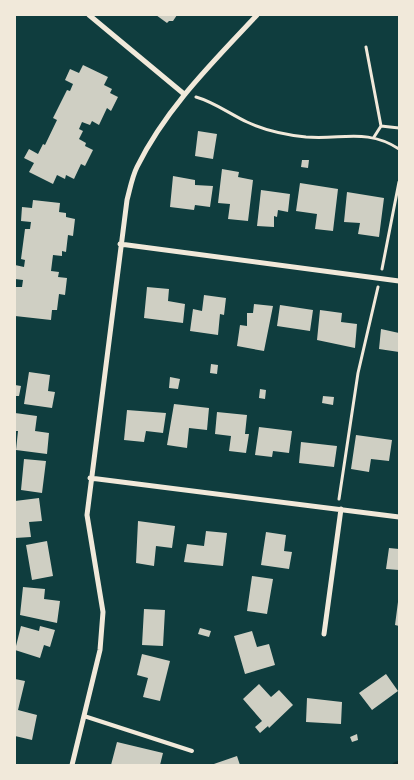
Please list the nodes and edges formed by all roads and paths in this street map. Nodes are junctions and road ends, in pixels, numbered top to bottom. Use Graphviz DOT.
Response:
graph roads {
  1 [pos="89,15"];
  2 [pos="257,15"];
  3 [pos="366,47"];
  4 [pos="184,94"];
  5 [pos="381,126"];
  6 [pos="399,128"];
  7 [pos="374,136"];
  8 [pos="399,149"];
  9 [pos="399,182"];
  10 [pos="120,244"];
  11 [pos="380,278"];
  12 [pos="399,281"];
  13 [pos="90,478"];
  14 [pos="341,509"];
  15 [pos="399,517"];
  16 [pos="324,634"];
  17 [pos="84,716"];
  18 [pos="192,752"];
  19 [pos="72,765"];
  1 -- 4 [label="street"];
  2 -- 4 [label="street"];
  3 -- 5 [label="path"];
  4 -- 7 [label="path"];
  4 -- 10 [label="street"];
  5 -- 6 [label="path"];
  5 -- 7 [label="path"];
  7 -- 8 [label="path"];
  9 -- 11 [label="path"];
  10 -- 11 [label="street"];
  10 -- 13 [label="street"];
  11 -- 12 [label="street"];
  11 -- 14 [label="path"];
  13 -- 14 [label="street"];
  13 -- 17 [label="street"];
  14 -- 15 [label="street"];
  14 -- 16 [label="street"];
  17 -- 18 [label="lane"];
  17 -- 19 [label="street"];
}
